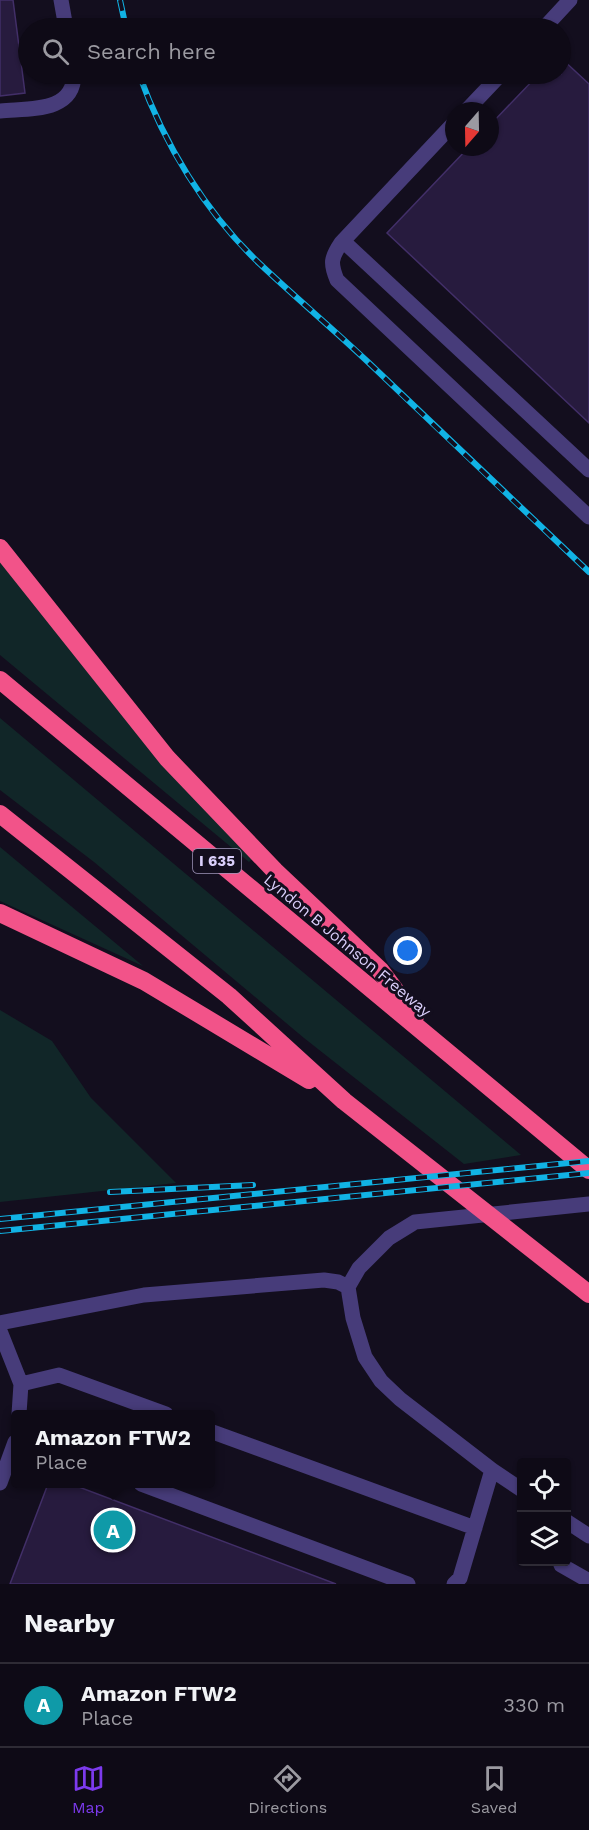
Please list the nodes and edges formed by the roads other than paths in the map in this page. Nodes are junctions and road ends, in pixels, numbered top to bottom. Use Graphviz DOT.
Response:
graph roads {
  1 [pos="61,0"];
  2 [pos="570,0"];
  3 [pos="64,18"];
  4 [pos="553,18"];
  5 [pos="74,84"];
  6 [pos="492,84"];
  7 [pos="475,102"];
  8 [pos="0,111"];
  9 [pos="445,133"];
  10 [pos="343,241"];
  11 [pos="589,470"];
  12 [pos="589,518"];
  13 [pos="0,548"];
  14 [pos="0,680"];
  15 [pos="0,814"];
  16 [pos="0,913"];
  17 [pos="434,1042"];
  18 [pos="344,1101"];
  19 [pos="589,1170"];
  20 [pos="589,1204"];
  21 [pos="348,1287"];
  22 [pos="589,1294"];
  23 [pos="0,1323"];
  24 [pos="0,1331"];
  25 [pos="21,1384"];
  26 [pos="19,1410"];
  27 [pos="155,1410"];
  28 [pos="215,1433"];
  29 [pos="11,1453"];
  30 [pos="492,1470"];
  31 [pos="0,1483"];
  32 [pos="517,1487"];
  33 [pos="152,1488"];
  34 [pos="571,1524"];
  35 [pos="475,1528"];
  36 [pos="589,1536"];
  37 [pos="563,1566"];
  38 [pos="589,1581"];
  39 [pos="408,1584"];
  40 [pos="454,1584"];
  1 -- 3 [label="lane"];
  2 -- 4 [label="lane"];
  5 -- 8 [label="lane"];
  6 -- 7 [label="lane"];
  9 -- 10 [label="lane"];
  10 -- 11 [label="lane"];
  10 -- 12 [label="lane"];
  13 -- 17 [label="highway"];
  14 -- 17 [label="highway, Lyndon B Johnson Freeway / I 635"];
  15 -- 18 [label="highway"];
  16 -- 18 [label="highway"];
  17 -- 19 [label="highway, Lyndon B Johnson Freeway / I 635"];
  18 -- 22 [label="highway"];
  20 -- 21 [label="lane"];
  21 -- 23 [label="lane"];
  21 -- 30 [label="lane"];
  24 -- 25 [label="lane"];
  25 -- 26 [label="lane"];
  25 -- 27 [label="lane"];
  28 -- 35 [label="lane"];
  29 -- 31 [label="lane"];
  30 -- 32 [label="lane"];
  30 -- 35 [label="lane"];
  33 -- 39 [label="lane"];
  34 -- 36 [label="lane"];
  35 -- 40 [label="lane"];
  37 -- 38 [label="lane"];
}
